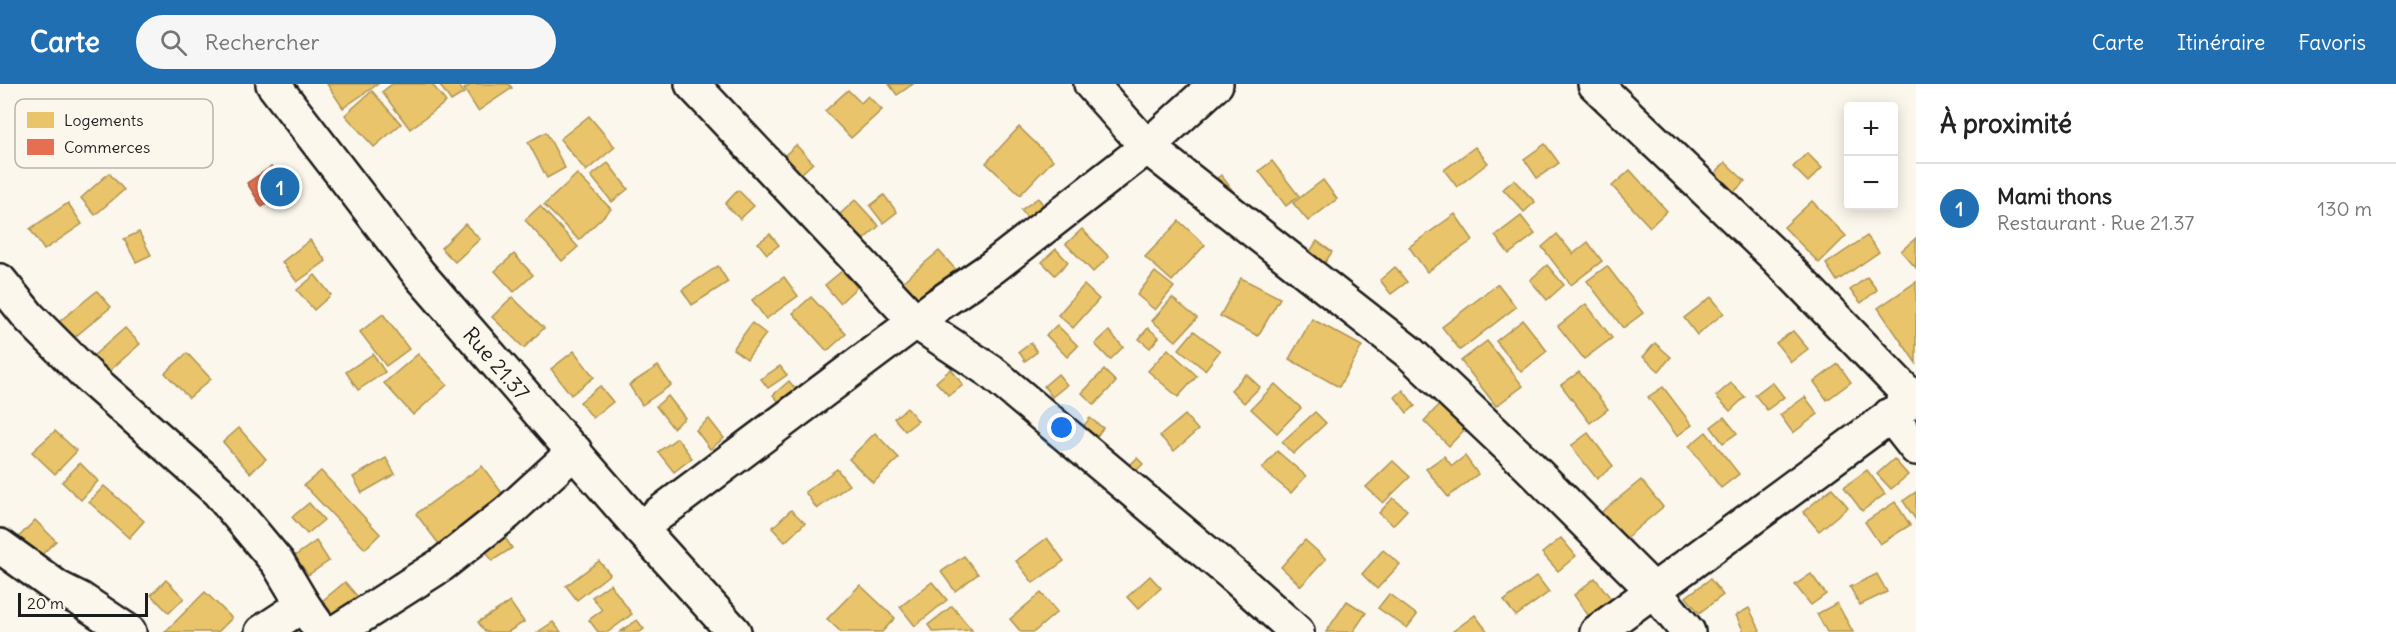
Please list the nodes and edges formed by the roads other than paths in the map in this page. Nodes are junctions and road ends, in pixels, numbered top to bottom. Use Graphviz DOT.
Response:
graph roads {
  1 [pos="273,84"];
  2 [pos="287,84"];
  3 [pos="692,84"];
  4 [pos="1091,84"];
  5 [pos="1216,84"];
  6 [pos="1595,84"];
  7 [pos="297,118"];
  8 [pos="1148,147"];
  9 [pos="0,281"];
  10 [pos="916,322"];
  11 [pos="1906,404"];
  12 [pos="1916,448"];
  13 [pos="575,451"];
  14 [pos="640,528"];
  15 [pos="0,546"];
  16 [pos="1654,591"];
  17 [pos="303,605"];
  18 [pos="129,632"];
  19 [pos="262,632"];
  20 [pos="322,632"];
  21 [pos="336,632"];
  22 [pos="734,632"];
  23 [pos="1297,632"];
  24 [pos="1597,632"];
  25 [pos="1688,632"];
  1 -- 7 [label="street, Rue 21.37"];
  2 -- 7 [label="street"];
  3 -- 10 [label="street"];
  4 -- 8 [label="street"];
  5 -- 8 [label="street"];
  6 -- 11 [label="street"];
  7 -- 13 [label="street, Rue 21.37"];
  8 -- 10 [label="street"];
  8 -- 16 [label="street"];
  9 -- 17 [label="street"];
  10 -- 14 [label="street"];
  10 -- 23 [label="street"];
  11 -- 12 [label="street"];
  11 -- 16 [label="street"];
  13 -- 14 [label="street, Rue 21.37"];
  13 -- 21 [label="street"];
  14 -- 22 [label="street, Rue 21.37"];
  15 -- 18 [label="street"];
  16 -- 24 [label="street"];
  16 -- 25 [label="street"];
  17 -- 19 [label="street"];
  17 -- 20 [label="street"];
}
